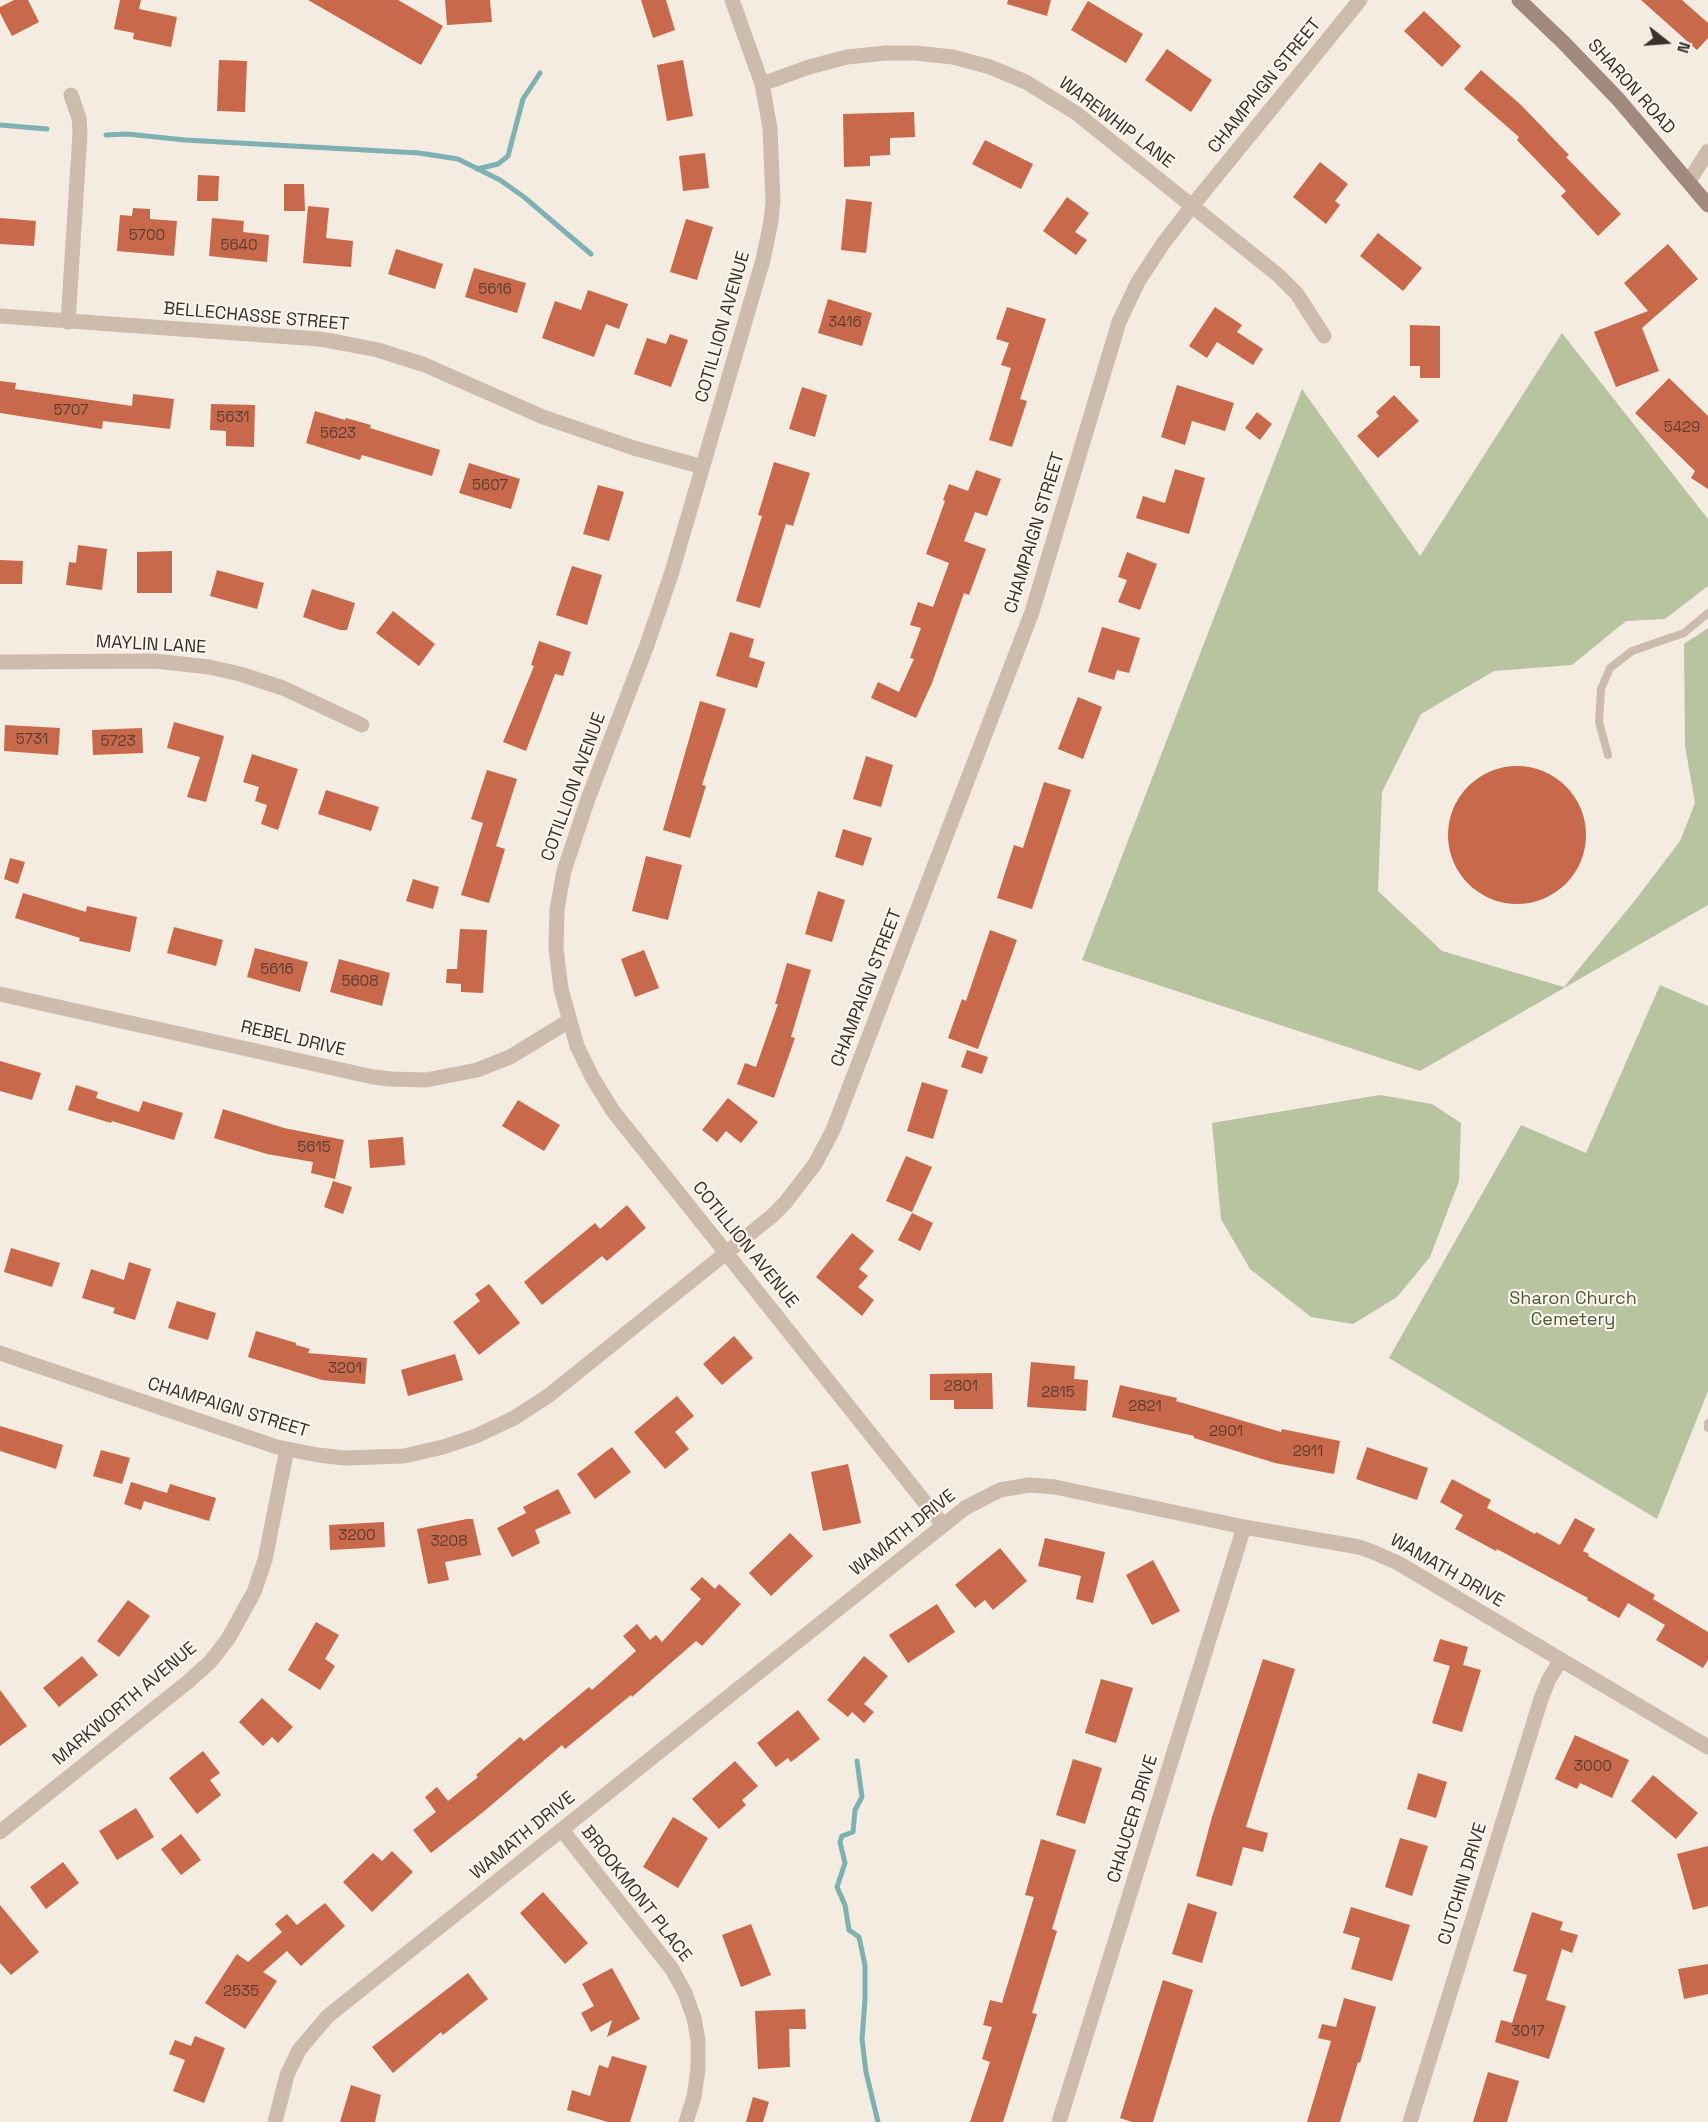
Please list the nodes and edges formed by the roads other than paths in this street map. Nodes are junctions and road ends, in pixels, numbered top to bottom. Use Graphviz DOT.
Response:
graph roads {
  1 [pos="732,0"];
  2 [pos="1360,0"];
  3 [pos="1519,0"];
  4 [pos="762,84"];
  5 [pos="71,95"];
  6 [pos="1708,151"];
  7 [pos="1689,182"];
  8 [pos="1708,205"];
  9 [pos="1192,206"];
  10 [pos="0,316"];
  11 [pos="68,322"];
  12 [pos="1324,336"];
  13 [pos="703,467"];
  14 [pos="1708,613"];
  15 [pos="0,662"];
  16 [pos="362,725"];
  17 [pos="1608,755"];
  18 [pos="0,994"];
  19 [pos="569,1021"];
  20 [pos="726,1253"];
  21 [pos="0,1353"];
  22 [pos="1708,1423"];
  23 [pos="1708,1428"];
  24 [pos="287,1449"];
  25 [pos="943,1525"];
  26 [pos="1244,1527"];
  27 [pos="1561,1660"];
  28 [pos="1708,1747"];
  29 [pos="562,1830"];
  30 [pos="0,1832"];
  31 [pos="275,2122"];
  32 [pos="686,2122"];
  33 [pos="1059,2122"];
  34 [pos="1410,2122"];
  1 -- 4 [label="street, COTILLION AVENUE"];
  2 -- 9 [label="street, CHAMPAIGN STREET"];
  3 -- 7 [label="main road, SHARON ROAD"];
  4 -- 9 [label="street, WAREWHIP LANE"];
  4 -- 13 [label="street, COTILLION AVENUE"];
  5 -- 11 [label="street"];
  6 -- 7 [label="street"];
  7 -- 8 [label="main road, SHARON ROAD"];
  9 -- 12 [label="street, WAREWHIP LANE"];
  9 -- 20 [label="street, CHAMPAIGN STREET"];
  10 -- 11 [label="street, BELLECHASSE STREET"];
  11 -- 13 [label="street, BELLECHASSE STREET"];
  13 -- 19 [label="street, COTILLION AVENUE"];
  14 -- 17 [label="lane"];
  15 -- 16 [label="street, MAYLIN LANE"];
  18 -- 19 [label="street, REBEL DRIVE"];
  19 -- 20 [label="street, COTILLION AVENUE"];
  20 -- 24 [label="street, CHAMPAIGN STREET"];
  20 -- 25 [label="street, COTILLION AVENUE"];
  21 -- 24 [label="street, CHAMPAIGN STREET"];
  22 -- 23 [label="lane"];
  24 -- 30 [label="street, MARKWORTH AVENUE"];
  25 -- 26 [label="street, WAMATH DRIVE"];
  25 -- 29 [label="street, WAMATH DRIVE"];
  26 -- 27 [label="street, WAMATH DRIVE"];
  26 -- 33 [label="street, CHAUCER DRIVE"];
  27 -- 28 [label="street, WAMATH DRIVE"];
  27 -- 34 [label="street, CUTCHIN DRIVE"];
  29 -- 31 [label="street, WAMATH DRIVE"];
  29 -- 32 [label="street, BROOKMONT PLACE"];
}
